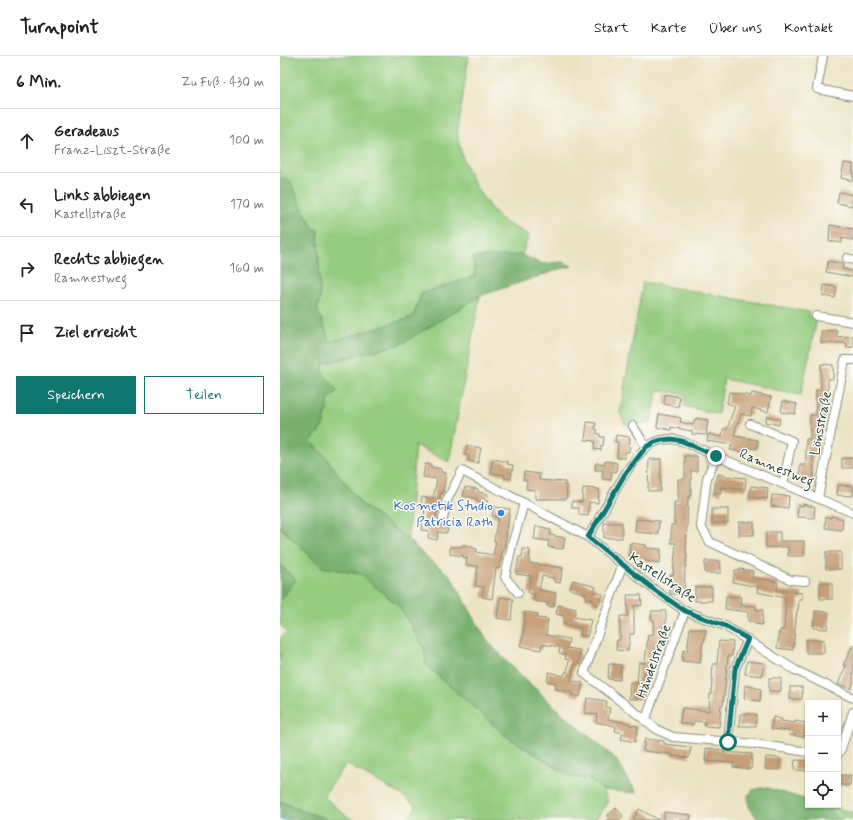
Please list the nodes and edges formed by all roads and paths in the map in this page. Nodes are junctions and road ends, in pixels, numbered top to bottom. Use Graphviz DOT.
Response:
graph roads {
  1 [pos="823,56"];
  2 [pos="853,96"];
  3 [pos="816,316"];
  4 [pos="853,322"];
  5 [pos="853,360"];
  6 [pos="750,424"];
  7 [pos="633,426"];
  8 [pos="646,447"];
  9 [pos="716,456"];
  10 [pos="783,484"];
  11 [pos="818,498"];
  12 [pos="524,503"];
  13 [pos="853,513"];
  14 [pos="443,519"];
  15 [pos="588,537"];
  16 [pos="622,566"];
  17 [pos="805,581"];
  18 [pos="518,593"];
  19 [pos="685,611"];
  20 [pos="748,639"];
  21 [pos="853,698"];
  22 [pos="853,712"];
  23 [pos="645,721"];
  24 [pos="728,742"];
  25 [pos="841,749"];
  26 [pos="805,752"];
  1 -- 2 [label="street"];
  3 -- 4 [label="street"];
  5 -- 11 [label="street, Lönsstraße"];
  6 -- 10 [label="street"];
  7 -- 8 [label="street"];
  8 -- 9 [label="street, Ramnestweg"];
  8 -- 15 [label="street"];
  9 -- 10 [label="street, Ramnestweg"];
  9 -- 17 [label="street"];
  10 -- 11 [label="street, Ramnestweg"];
  11 -- 13 [label="street, Ramnestweg"];
  12 -- 14 [label="street, Kastellstraße"];
  12 -- 15 [label="street, Kastellstraße"];
  12 -- 18 [label="street"];
  15 -- 16 [label="street, Kastellstraße"];
  16 -- 19 [label="street, Kastellstraße"];
  16 -- 23 [label="street"];
  19 -- 20 [label="street, Kastellstraße"];
  19 -- 23 [label="street, Händelstraße"];
  20 -- 21 [label="street, Kastellstraße"];
  20 -- 24 [label="street"];
  22 -- 25 [label="street"];
  23 -- 24 [label="street"];
  24 -- 26 [label="street"];
}
